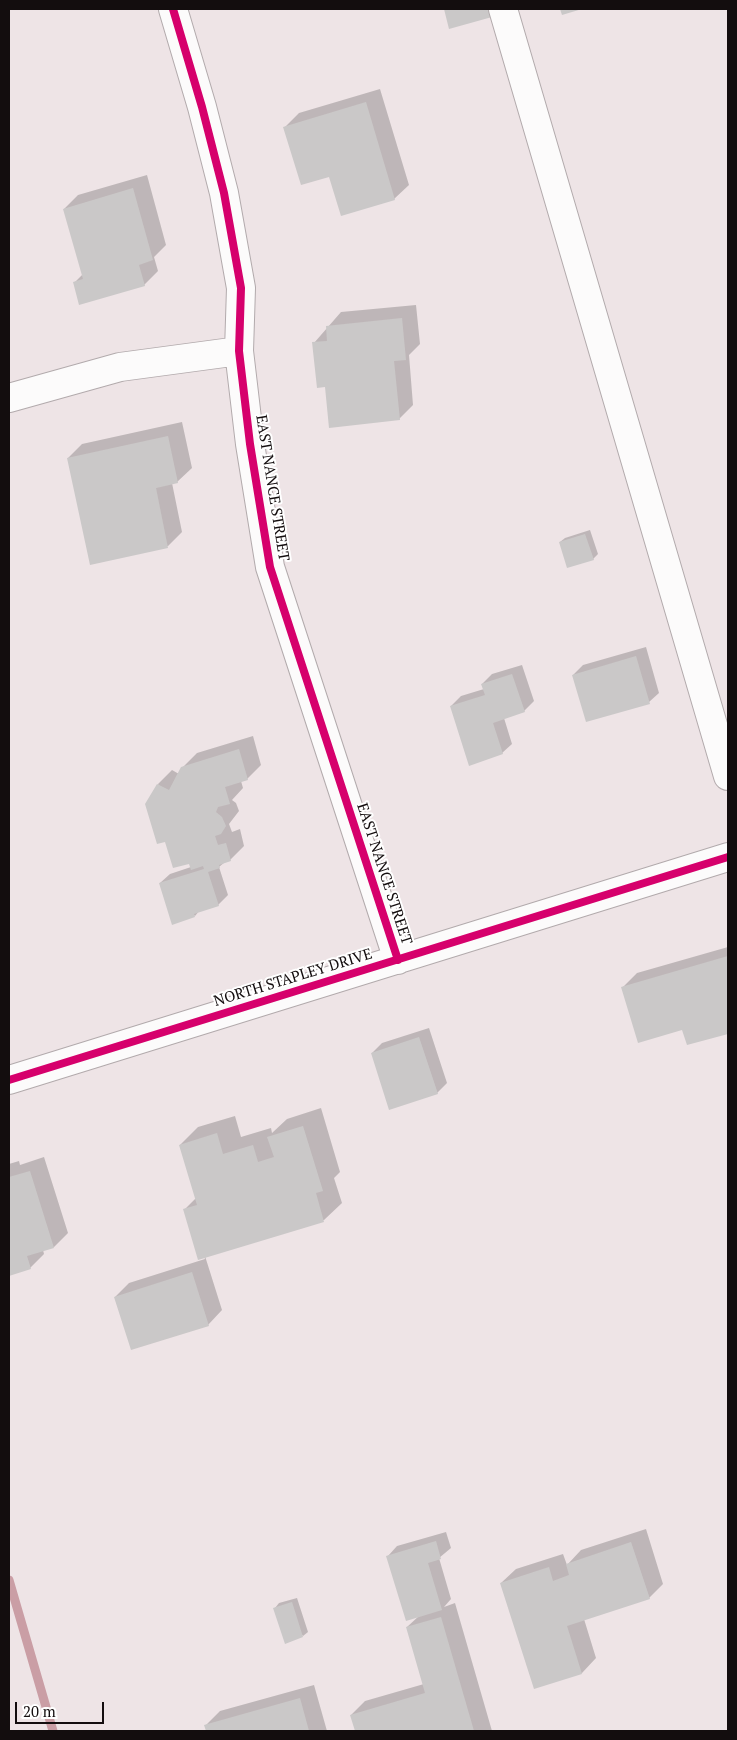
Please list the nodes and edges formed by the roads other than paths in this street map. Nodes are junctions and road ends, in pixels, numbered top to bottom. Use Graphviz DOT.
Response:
graph roads {
  1 [pos="173,9"];
  2 [pos="503,9"];
  3 [pos="239,351"];
  4 [pos="9,398"];
  5 [pos="728,776"];
  6 [pos="728,857"];
  7 [pos="398,960"];
  8 [pos="9,1080"];
  1 -- 3 [label="street, EAST NANCE STREET"];
  2 -- 5 [label="street"];
  3 -- 4 [label="street"];
  3 -- 7 [label="street, EAST NANCE STREET"];
  6 -- 7 [label="street, NORTH STAPLEY DRIVE"];
  7 -- 8 [label="street, NORTH STAPLEY DRIVE"];
}
